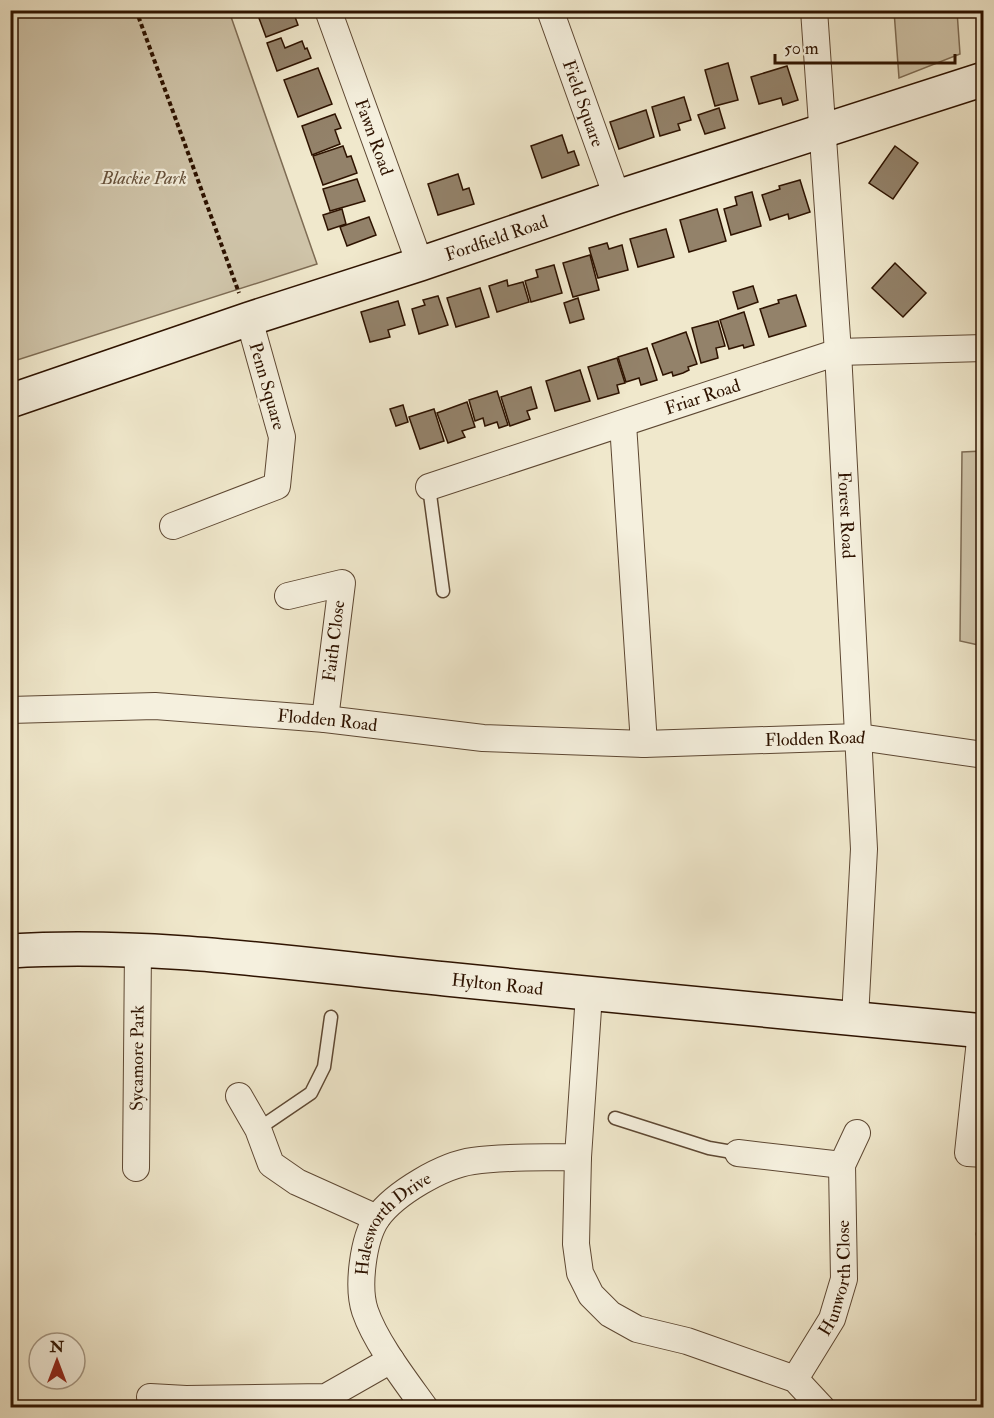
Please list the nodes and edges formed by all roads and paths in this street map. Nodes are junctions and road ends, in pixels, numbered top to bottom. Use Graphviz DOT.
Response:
graph roads {
  1 [pos="136,10"];
  2 [pos="328,10"];
  3 [pos="550,10"];
  4 [pos="814,10"];
  5 [pos="984,79"];
  6 [pos="823,130"];
  7 [pos="617,197"];
  8 [pos="420,264"];
  9 [pos="249,319"];
  10 [pos="984,348"];
  11 [pos="838,352"];
  12 [pos="10,401"];
  13 [pos="623,424"];
  14 [pos="429,488"];
  15 [pos="173,526"];
  16 [pos="443,591"];
  17 [pos="288,596"];
  18 [pos="10,710"];
  19 [pos="325,719"];
  20 [pos="859,737"];
  21 [pos="644,744"];
  22 [pos="984,755"];
  23 [pos="138,949"];
  24 [pos="10,951"];
  25 [pos="589,994"];
  26 [pos="331,1017"];
  27 [pos="855,1018"];
  28 [pos="982,1031"];
  29 [pos="239,1096"];
  30 [pos="615,1118"];
  31 [pos="258,1129"];
  32 [pos="857,1133"];
  33 [pos="738,1154"];
  34 [pos="984,1154"];
  35 [pos="578,1157"];
  36 [pos="842,1165"];
  37 [pos="136,1168"];
  38 [pos="377,1218"];
  39 [pos="391,1360"];
  40 [pos="795,1379"];
  41 [pos="150,1397"];
  42 [pos="186,1403"];
  43 [pos="425,1407"];
  44 [pos="822,1407"];
  1 -- 9 [label="path"];
  2 -- 8 [label="street, Fawn Road"];
  3 -- 7 [label="street, Field Square"];
  4 -- 6 [label="street, Forest Road"];
  5 -- 6 [label="street, Fordfield Road"];
  6 -- 7 [label="street, Fordfield Road"];
  6 -- 11 [label="street, Forest Road"];
  7 -- 8 [label="street, Fordfield Road"];
  8 -- 9 [label="street, Fordfield Road"];
  9 -- 12 [label="street, Fordfield Road"];
  9 -- 15 [label="street, Penn Square"];
  10 -- 11 [label="street, Friar Road"];
  11 -- 13 [label="street, Friar Road"];
  11 -- 20 [label="street, Forest Road"];
  13 -- 14 [label="street, Friar Road"];
  13 -- 21 [label="street"];
  14 -- 16 [label="lane"];
  17 -- 19 [label="street, Faith Close"];
  18 -- 19 [label="street, Flodden Road"];
  19 -- 21 [label="street, Flodden Road"];
  20 -- 21 [label="street, Flodden Road"];
  20 -- 22 [label="street, Flodden Road"];
  20 -- 27 [label="street, Forest Road"];
  23 -- 24 [label="street, Hylton Road"];
  23 -- 25 [label="street, Hylton Road"];
  23 -- 37 [label="street, Sycamore Park"];
  25 -- 27 [label="street, Hylton Road"];
  25 -- 35 [label="street"];
  26 -- 31 [label="lane"];
  27 -- 28 [label="street, Hylton Road"];
  28 -- 34 [label="street"];
  29 -- 31 [label="street"];
  30 -- 33 [label="lane"];
  31 -- 38 [label="street"];
  32 -- 36 [label="street, Hunworth Close"];
  33 -- 36 [label="street"];
  35 -- 38 [label="street, Halesworth Drive"];
  35 -- 40 [label="street"];
  36 -- 40 [label="street, Hunworth Close"];
  38 -- 39 [label="street, Halesworth Drive"];
  39 -- 42 [label="street"];
  39 -- 43 [label="street, Halesworth Drive"];
  40 -- 44 [label="street"];
  41 -- 42 [label="street"];
}
